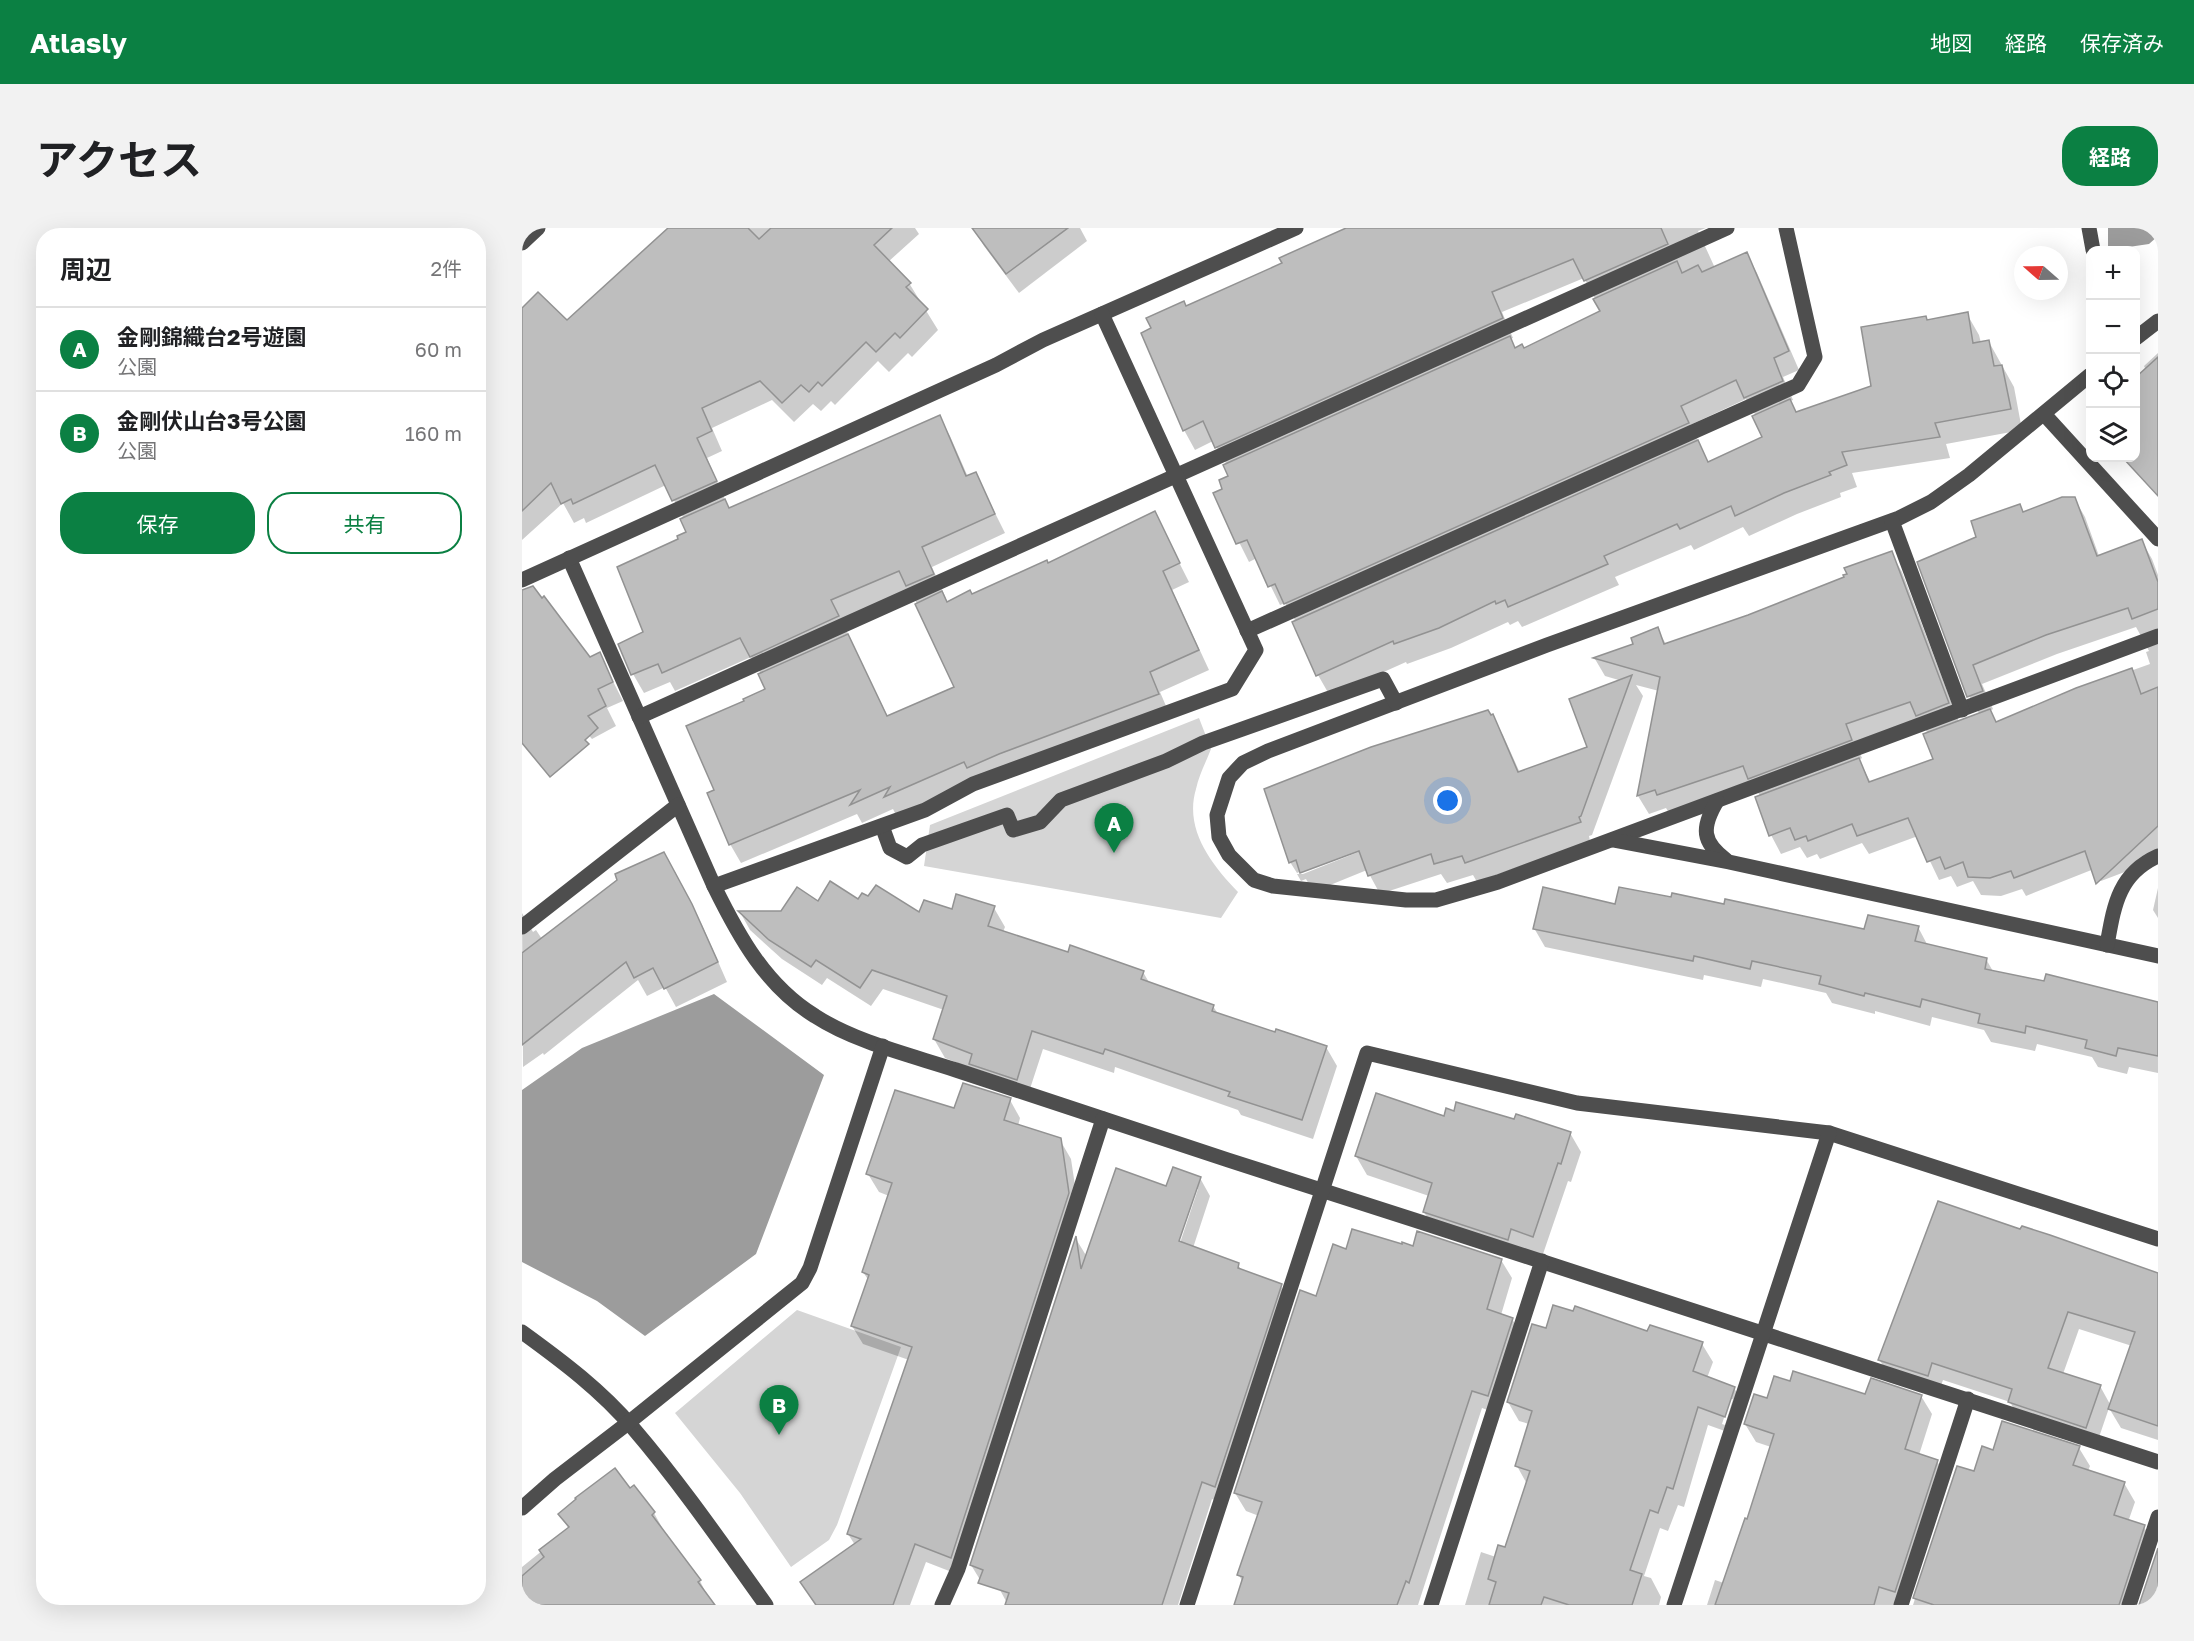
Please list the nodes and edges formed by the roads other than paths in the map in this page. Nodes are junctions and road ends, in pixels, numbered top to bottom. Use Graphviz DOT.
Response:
graph roads {
  1 [pos="538,228"];
  2 [pos="1296,228"];
  3 [pos="1727,228"];
  4 [pos="1786,228"];
  5 [pos="2089,228"];
  6 [pos="522,243"];
  7 [pos="2091,246"];
  8 [pos="1102,314"];
  9 [pos="2158,321"];
  10 [pos="2140,335"];
  11 [pos="2086,379"];
  12 [pos="2044,414"];
  13 [pos="1176,476"];
  14 [pos="1892,521"];
  15 [pos="2158,539"];
  16 [pos="569,558"];
  17 [pos="522,580"];
  18 [pos="1247,631"];
  19 [pos="2158,636"];
  20 [pos="1396,703"];
  21 [pos="1962,710"];
  22 [pos="639,717"];
  23 [pos="1717,801"];
  24 [pos="678,804"];
  25 [pos="882,826"];
  26 [pos="1613,840"];
  27 [pos="2158,856"];
  28 [pos="1729,862"];
  29 [pos="714,886"];
  30 [pos="522,927"];
  31 [pos="2107,945"];
  32 [pos="2158,956"];
  33 [pos="883,1046"];
  34 [pos="1103,1119"];
  35 [pos="1829,1134"];
  36 [pos="1322,1190"];
  37 [pos="2158,1239"];
  38 [pos="1542,1261"];
  39 [pos="522,1332"];
  40 [pos="1764,1333"];
  41 [pos="1968,1399"];
  42 [pos="628,1423"];
  43 [pos="2158,1462"];
  44 [pos="522,1508"];
  45 [pos="2158,1517"];
  46 [pos="766,1605"];
  47 [pos="942,1605"];
  48 [pos="1187,1605"];
  49 [pos="1431,1605"];
  50 [pos="1674,1605"];
  51 [pos="1901,1605"];
  52 [pos="2129,1605"];
  1 -- 6 [label="street"];
  2 -- 8 [label="street"];
  3 -- 13 [label="street"];
  4 -- 18 [label="street"];
  5 -- 7 [label="street"];
  8 -- 13 [label="street"];
  8 -- 16 [label="street"];
  9 -- 10 [label="street"];
  11 -- 12 [label="street"];
  12 -- 14 [label="street"];
  12 -- 15 [label="street"];
  13 -- 18 [label="street"];
  13 -- 22 [label="street"];
  14 -- 20 [label="street"];
  14 -- 21 [label="street"];
  16 -- 17 [label="street"];
  16 -- 22 [label="street"];
  18 -- 25 [label="street"];
  19 -- 21 [label="street"];
  20 -- 25 [label="street"];
  20 -- 26 [label="street"];
  21 -- 23 [label="street"];
  22 -- 24 [label="street"];
  23 -- 26 [label="street"];
  23 -- 28 [label="street"];
  24 -- 29 [label="street"];
  24 -- 30 [label="street"];
  25 -- 29 [label="street"];
  26 -- 28 [label="street"];
  27 -- 31 [label="street"];
  28 -- 31 [label="street"];
  29 -- 33 [label="street"];
  31 -- 32 [label="street"];
  33 -- 34 [label="street"];
  33 -- 42 [label="street"];
  34 -- 36 [label="street"];
  34 -- 47 [label="street"];
  35 -- 36 [label="street"];
  35 -- 37 [label="street"];
  35 -- 40 [label="street"];
  36 -- 38 [label="street"];
  36 -- 48 [label="street"];
  38 -- 40 [label="street"];
  38 -- 49 [label="street"];
  39 -- 42 [label="street"];
  40 -- 41 [label="street"];
  40 -- 50 [label="street"];
  41 -- 43 [label="street"];
  41 -- 51 [label="street"];
  42 -- 44 [label="street"];
  42 -- 46 [label="street"];
  45 -- 52 [label="street"];
}
